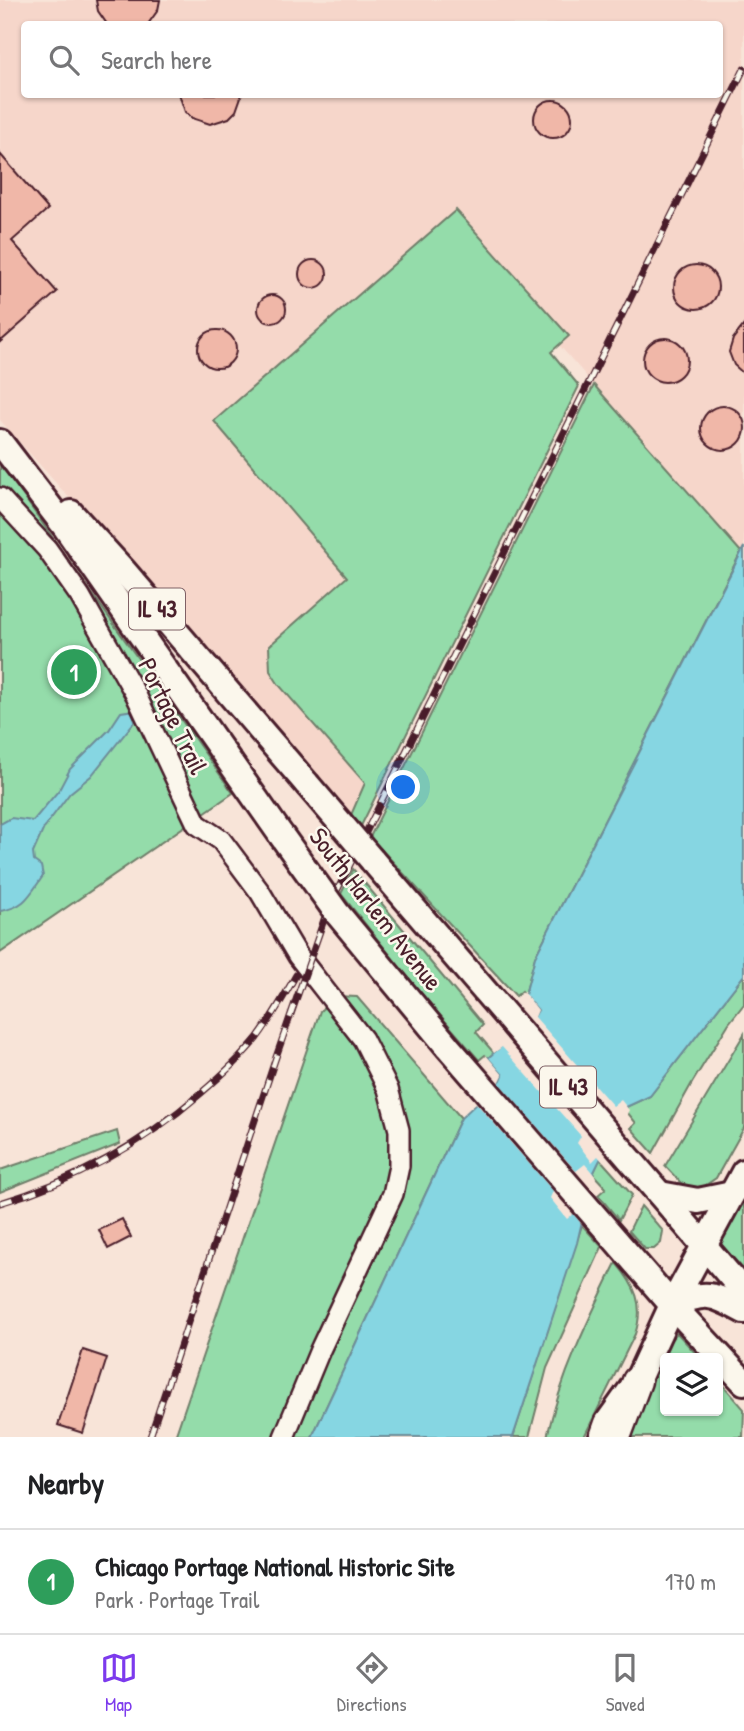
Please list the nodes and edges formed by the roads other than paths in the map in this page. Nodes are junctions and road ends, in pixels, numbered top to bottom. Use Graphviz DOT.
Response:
graph roads {
  1 [pos="0,441"];
  2 [pos="0,498"];
  3 [pos="744,1172"];
  4 [pos="660,1194"];
  5 [pos="732,1194"];
  6 [pos="704,1244"];
  7 [pos="744,1292"];
  8 [pos="672,1305"];
  9 [pos="744,1311"];
  10 [pos="636,1381"];
  11 [pos="744,1382"];
  12 [pos="284,1437"];
  13 [pos="602,1437"];
  14 [pos="616,1437"];
  1 -- 4 [label="main road, South Harlem Avenue / IL 43, bridge"];
  1 -- 8 [label="main road, South Harlem Avenue / IL 43, bridge"];
  2 -- 12 [label="street, Portage Trail"];
  3 -- 5 [label="main road"];
  4 -- 5 [label="main road"];
  4 -- 6 [label="main road, South Harlem Avenue / IL 43"];
  5 -- 6 [label="main road"];
  6 -- 7 [label="main road, South Harlem Avenue / IL 43"];
  6 -- 8 [label="main road"];
  8 -- 9 [label="main road"];
  8 -- 10 [label="main road"];
  8 -- 11 [label="main road, South Harlem Avenue / IL 43"];
  10 -- 13 [label="main road"];
  10 -- 14 [label="highway"];
}
